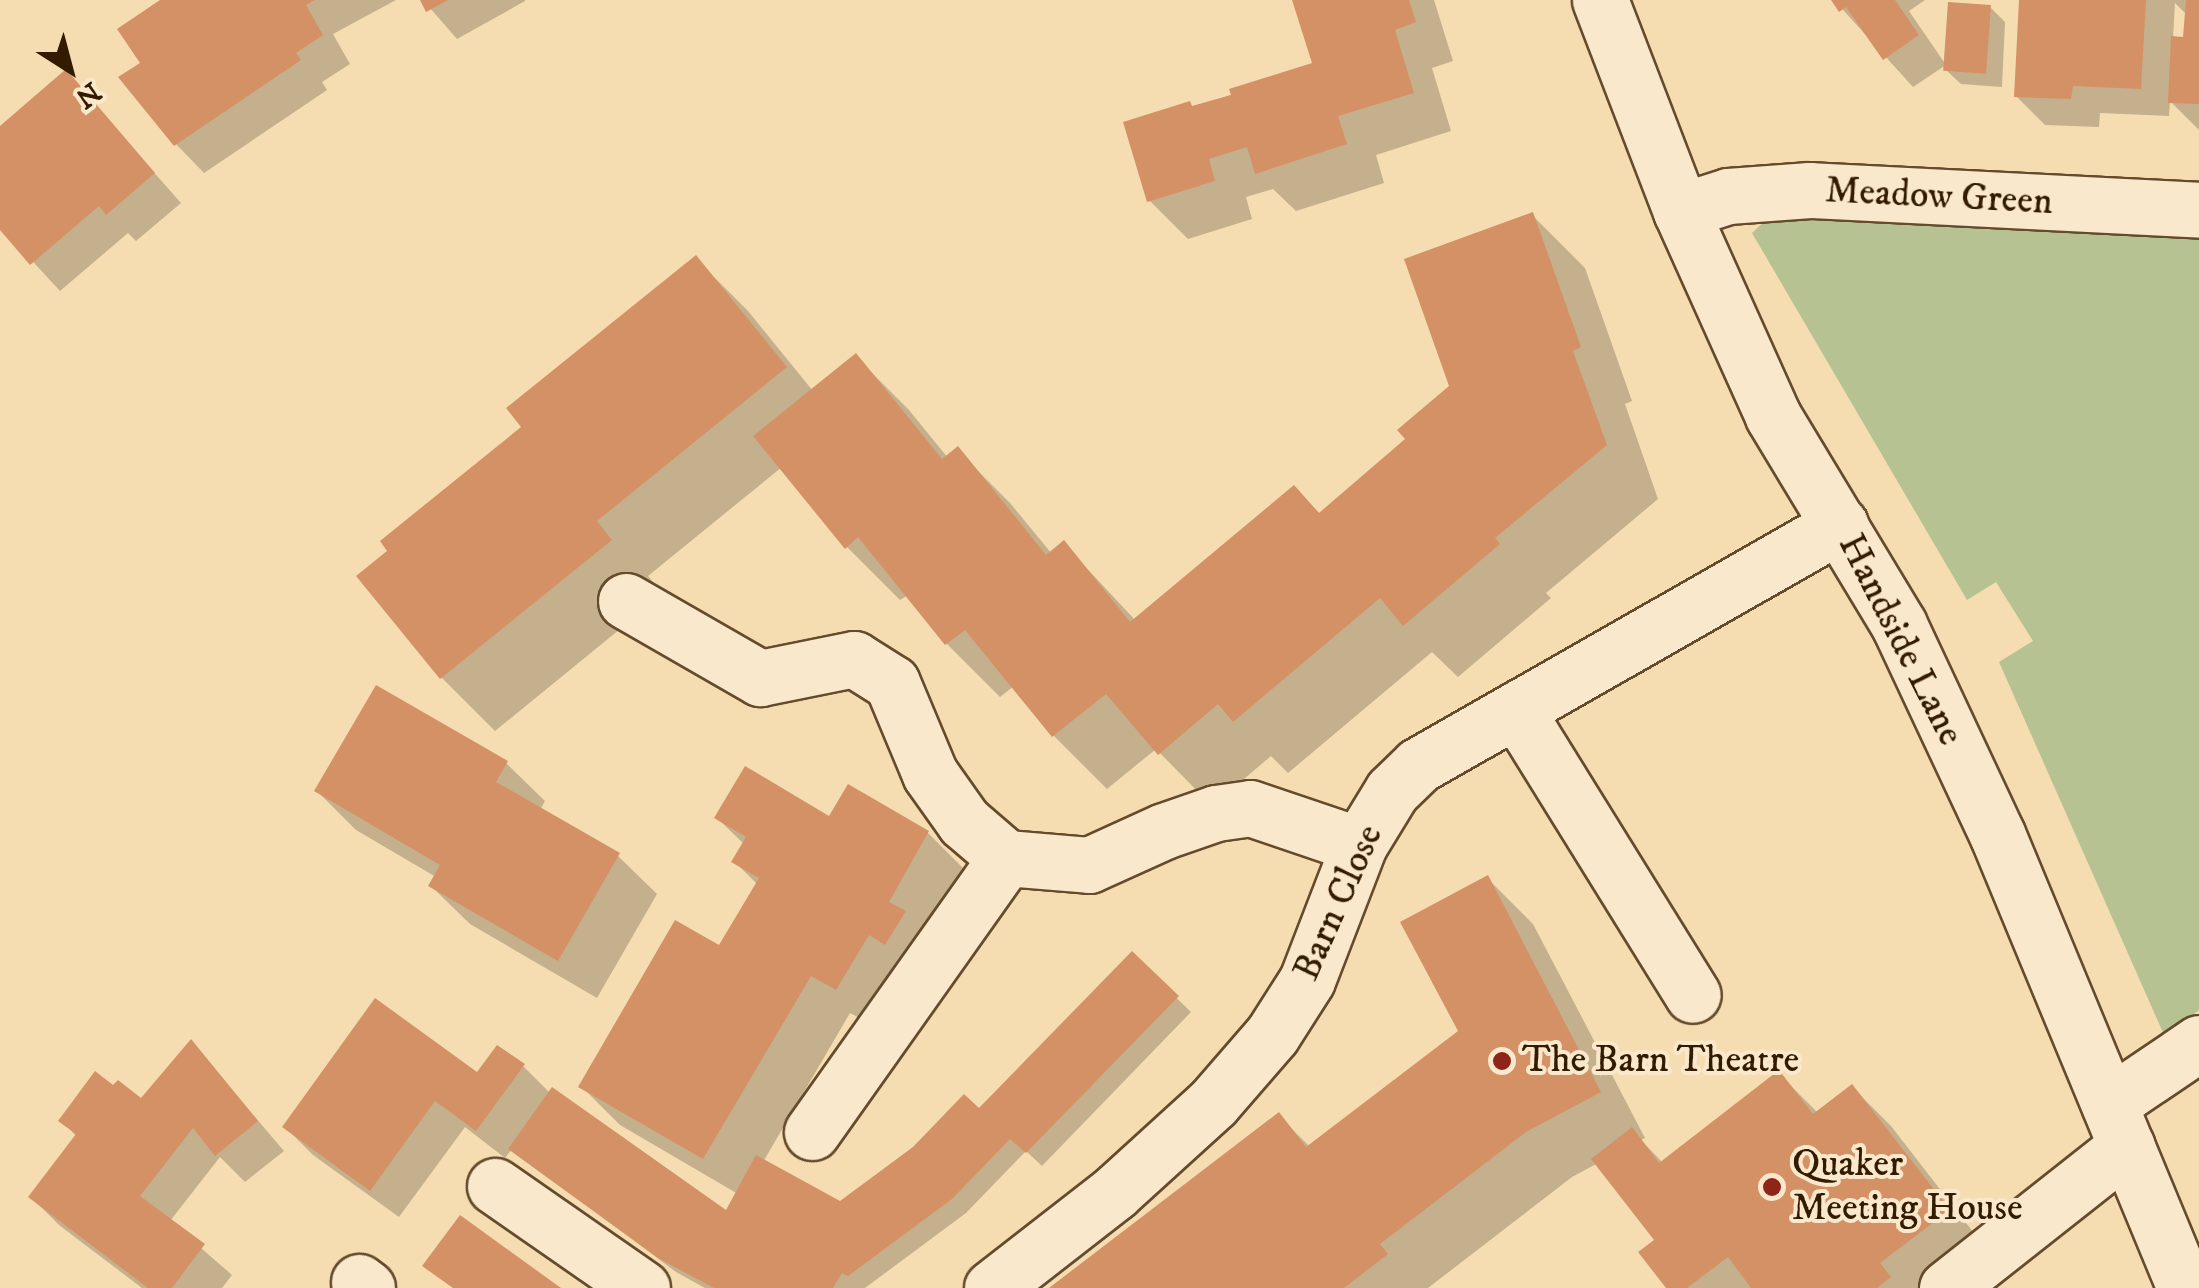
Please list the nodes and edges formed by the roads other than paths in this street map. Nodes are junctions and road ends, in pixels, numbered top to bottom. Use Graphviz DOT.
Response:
graph roads {
  1 [pos="1600,0"];
  2 [pos="2199,210"];
  3 [pos="1682,211"];
  4 [pos="1840,525"];
  5 [pos="626,601"];
  6 [pos="1516,710"];
  7 [pos="1359,845"];
  8 [pos="1006,858"];
  9 [pos="1693,995"];
  10 [pos="2199,1043"];
  11 [pos="2118,1126"];
  12 [pos="812,1132"];
  13 [pos="495,1186"];
  14 [pos="642,1288"];
  15 [pos="992,1288"];
  16 [pos="1947,1288"];
  17 [pos="2185,1288"];
  1 -- 3 [label="street, Handside Lane"];
  2 -- 3 [label="street, Meadow Green"];
  3 -- 4 [label="street, Handside Lane"];
  4 -- 6 [label="street, Barn Close"];
  4 -- 11 [label="street, Handside Lane"];
  5 -- 8 [label="street"];
  6 -- 7 [label="street, Barn Close"];
  6 -- 9 [label="street"];
  7 -- 8 [label="street"];
  7 -- 15 [label="street, Barn Close"];
  8 -- 12 [label="street"];
  10 -- 11 [label="street"];
  11 -- 16 [label="street"];
  11 -- 17 [label="street, Handside Lane"];
  13 -- 14 [label="street"];
}
